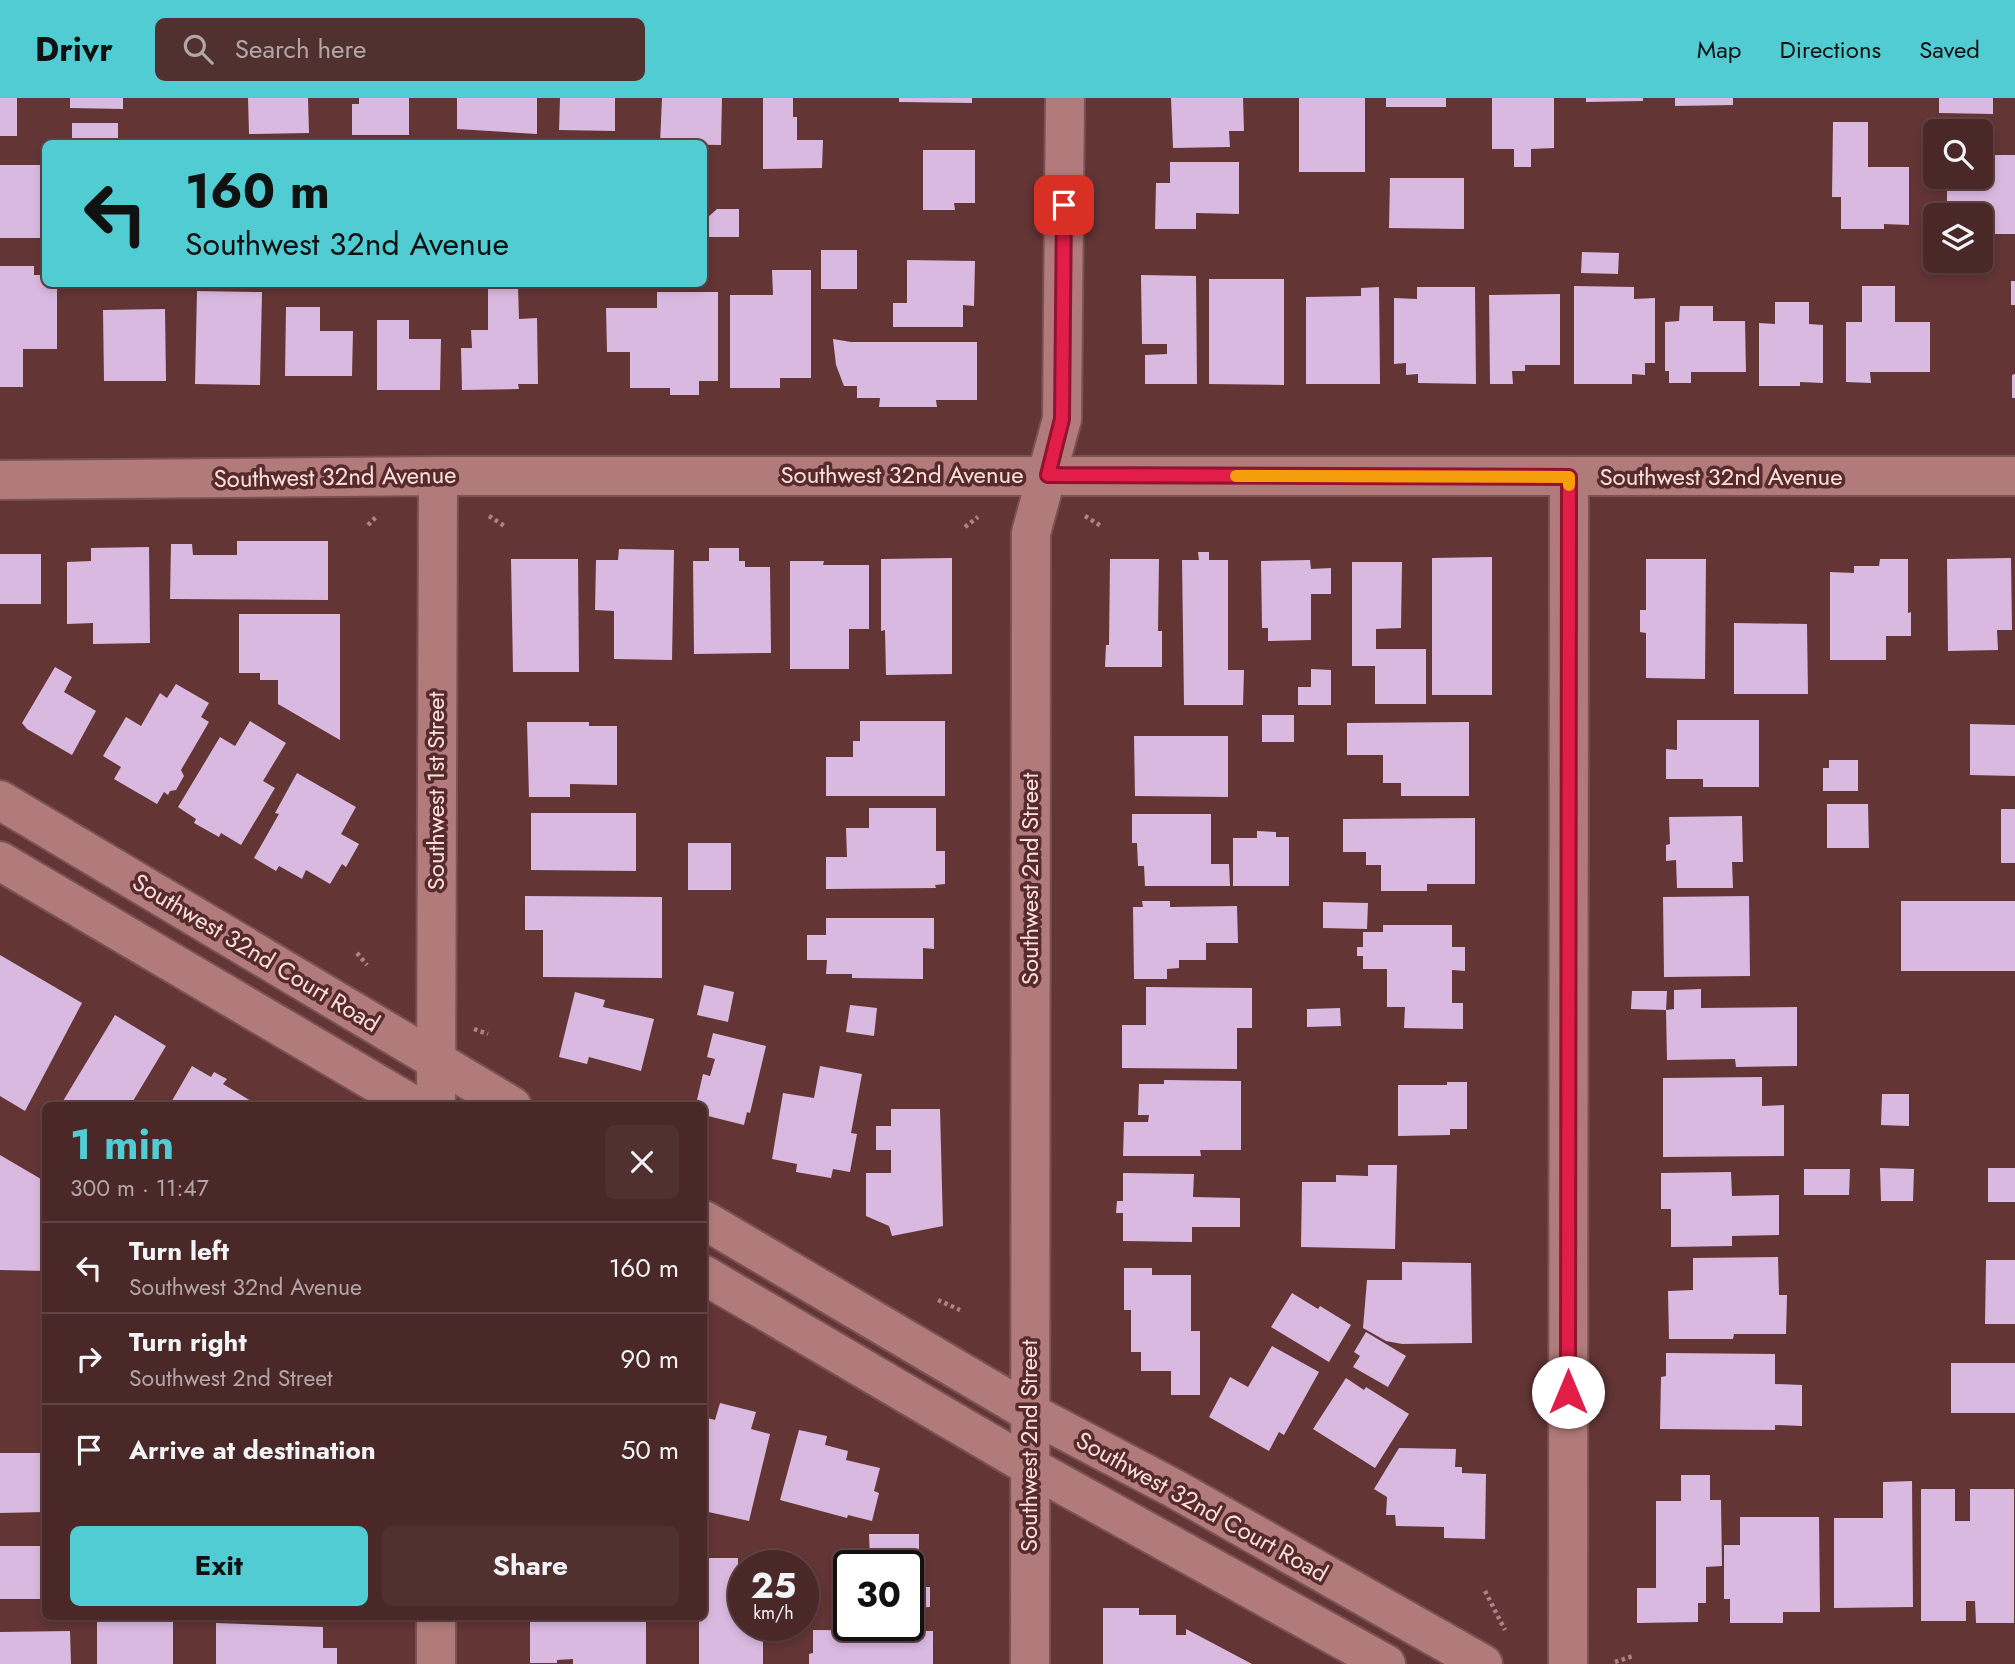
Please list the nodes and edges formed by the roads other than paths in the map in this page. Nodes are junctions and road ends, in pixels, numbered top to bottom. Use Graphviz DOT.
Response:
graph roads {
  1 [pos="1065,98"];
  2 [pos="1048,475"];
  3 [pos="438,476"];
  4 [pos="1569,477"];
  5 [pos="2015,477"];
  6 [pos="0,480"];
  7 [pos="0,800"];
  8 [pos="0,861"];
  9 [pos="436,1060"];
  10 [pos="408,1102"];
  11 [pos="436,1102"];
  12 [pos="505,1102"];
  13 [pos="707,1222"];
  14 [pos="707,1277"];
  15 [pos="1029,1412"];
  16 [pos="1028,1466"];
  17 [pos="436,1620"];
  18 [pos="1365,1659"];
  19 [pos="436,1664"];
  20 [pos="1030,1664"];
  21 [pos="1483,1664"];
  22 [pos="1568,1664"];
  1 -- 2 [label="street, Southwest 2nd Street"];
  2 -- 3 [label="street, Southwest 32nd Avenue"];
  2 -- 4 [label="street, Southwest 32nd Avenue"];
  2 -- 15 [label="street, Southwest 2nd Street"];
  3 -- 6 [label="street, Southwest 32nd Avenue"];
  3 -- 9 [label="street, Southwest 1st Street"];
  4 -- 5 [label="street, Southwest 32nd Avenue"];
  4 -- 22 [label="street"];
  7 -- 9 [label="street, Southwest 32nd Court Road"];
  8 -- 10 [label="street, Southwest 32nd Court Road"];
  9 -- 11 [label="street, Southwest 1st Street"];
  9 -- 12 [label="street, Southwest 32nd Court Road"];
  13 -- 15 [label="street, Southwest 32nd Court Road"];
  14 -- 16 [label="street, Southwest 32nd Court Road"];
  15 -- 16 [label="street, Southwest 2nd Street"];
  15 -- 21 [label="street, Southwest 32nd Court Road"];
  16 -- 18 [label="street, Southwest 32nd Court Road"];
  16 -- 20 [label="street, Southwest 2nd Street"];
  17 -- 19 [label="street"];
}
